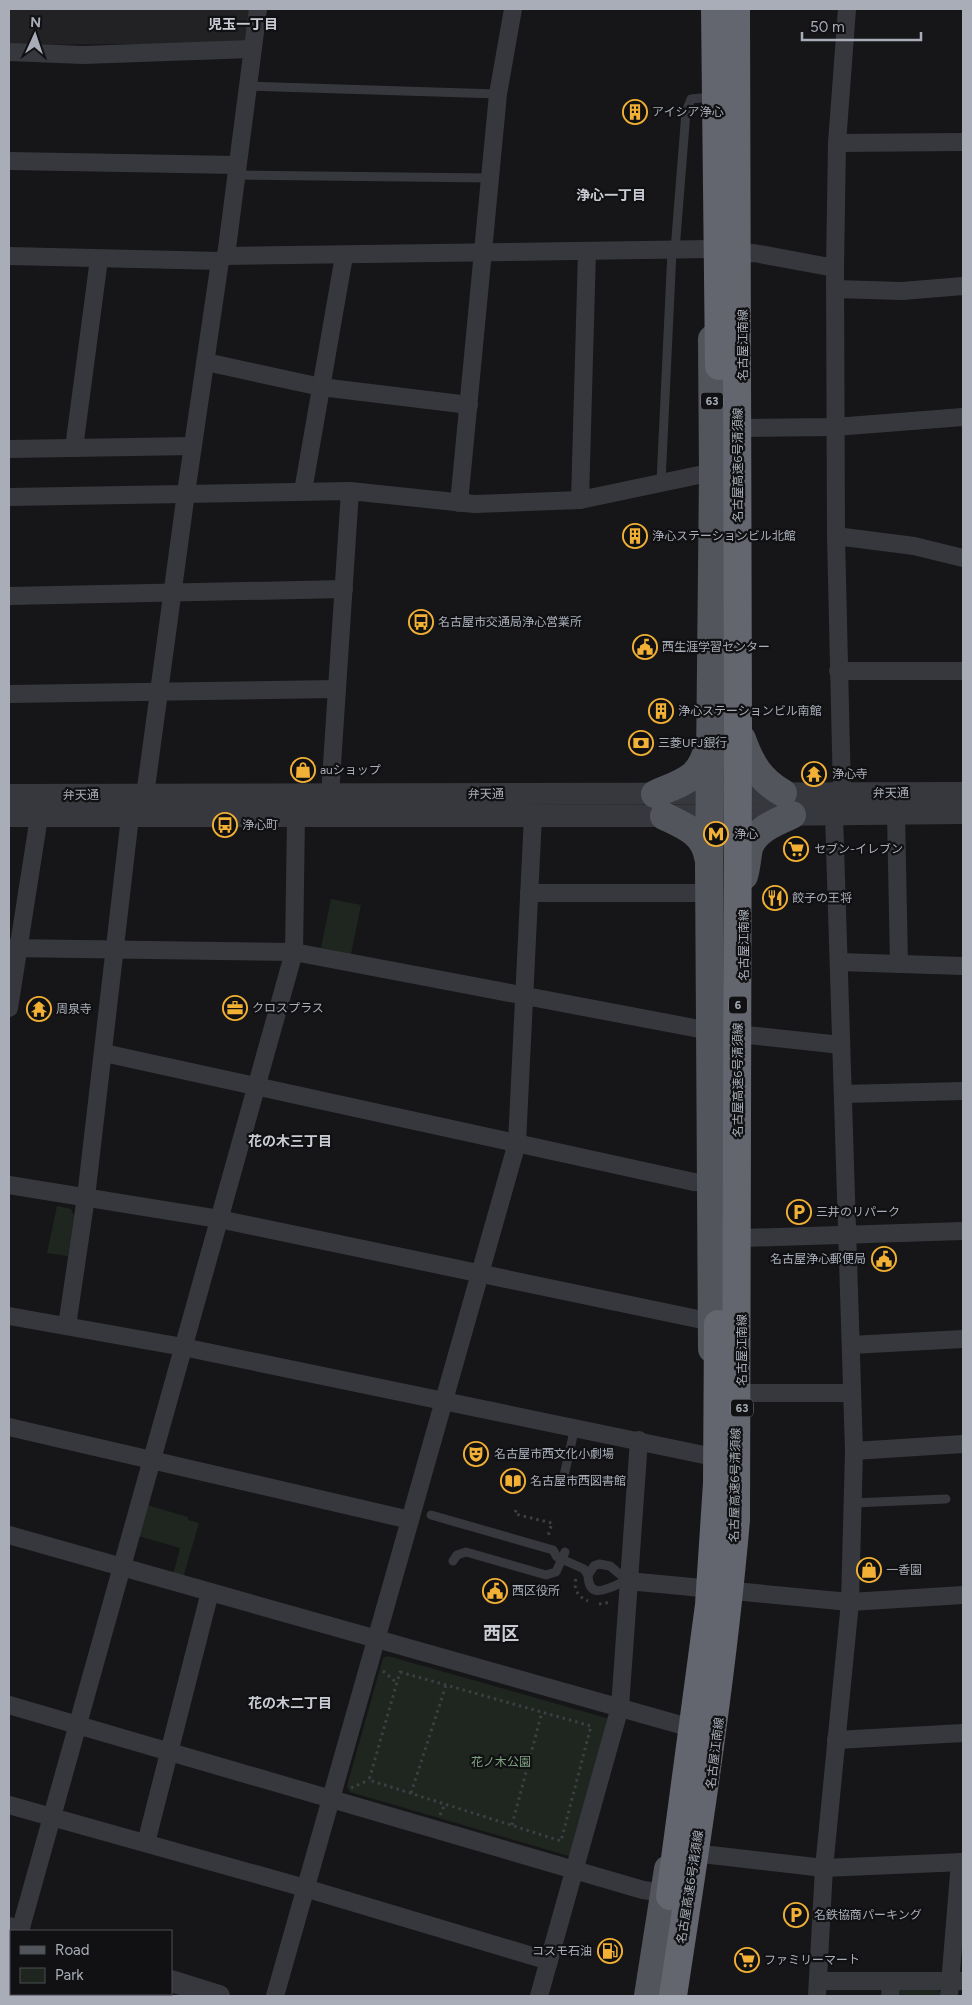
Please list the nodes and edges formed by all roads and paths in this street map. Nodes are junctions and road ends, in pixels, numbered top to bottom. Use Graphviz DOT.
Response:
graph roads {
  1 [pos="258,9"];
  2 [pos="508,9"];
  3 [pos="710,9"];
  4 [pos="715,9"];
  5 [pos="736,9"];
  6 [pos="741,9"];
  7 [pos="847,9"];
  8 [pos="252,49"];
  9 [pos="9,52"];
  10 [pos="248,86"];
  11 [pos="498,94"];
  12 [pos="710,97"];
  13 [pos="963,142"];
  14 [pos="838,143"];
  15 [pos="9,162"];
  16 [pos="236,170"];
  17 [pos="489,178"];
  18 [pos="711,249"];
  19 [pos="587,250"];
  20 [pos="674,251"];
  21 [pos="483,253"];
  22 [pos="743,254"];
  23 [pos="9,256"];
  24 [pos="344,256"];
  25 [pos="99,258"];
  26 [pos="223,259"];
  27 [pos="836,268"];
  28 [pos="963,286"];
  29 [pos="836,289"];
  30 [pos="206,362"];
  31 [pos="321,387"];
  32 [pos="469,405"];
  33 [pos="963,417"];
  34 [pos="835,427"];
  35 [pos="743,428"];
  36 [pos="194,446"];
  37 [pos="74,448"];
  38 [pos="9,449"];
  39 [pos="713,472"];
  40 [pos="661,482"];
  41 [pos="350,490"];
  42 [pos="304,491"];
  43 [pos="186,493"];
  44 [pos="9,497"];
  45 [pos="580,500"];
  46 [pos="459,503"];
  47 [pos="836,536"];
  48 [pos="963,558"];
  49 [pos="344,589"];
  50 [pos="172,592"];
  51 [pos="9,596"];
  52 [pos="838,671"];
  53 [pos="963,671"];
  54 [pos="337,689"];
  55 [pos="158,692"];
  56 [pos="9,694"];
  57 [pos="742,739"];
  58 [pos="710,740"];
  59 [pos="842,793"];
  60 [pos="963,793"];
  61 [pos="330,794"];
  62 [pos="9,795"];
  63 [pos="145,795"];
  64 [pos="709,804"];
  65 [pos="743,804"];
  66 [pos="788,804"];
  67 [pos="660,805"];
  68 [pos="963,813"];
  69 [pos="896,814"];
  70 [pos="834,815"];
  71 [pos="9,816"];
  72 [pos="130,816"];
  73 [pos="296,816"];
  74 [pos="533,816"];
  75 [pos="39,817"];
  76 [pos="709,863"];
  77 [pos="744,876"];
  78 [pos="529,893"];
  79 [pos="709,893"];
  80 [pos="14,948"];
  81 [pos="116,949"];
  82 [pos="294,952"];
  83 [pos="839,962"];
  84 [pos="899,964"];
  85 [pos="963,966"];
  86 [pos="524,995"];
  87 [pos="9,1008"];
  88 [pos="710,1031"];
  89 [pos="744,1034"];
  90 [pos="841,1045"];
  91 [pos="104,1052"];
  92 [pos="256,1086"];
  93 [pos="963,1091"];
  94 [pos="843,1094"];
  95 [pos="517,1143"];
  96 [pos="711,1183"];
  97 [pos="9,1185"];
  98 [pos="86,1197"];
  99 [pos="219,1219"];
  100 [pos="963,1231"];
  101 [pos="847,1233"];
  102 [pos="743,1238"];
  103 [pos="480,1272"];
  104 [pos="9,1316"];
  105 [pos="712,1322"];
  106 [pos="66,1326"];
  107 [pos="963,1339"];
  108 [pos="851,1346"];
  109 [pos="183,1347"];
  110 [pos="742,1393"];
  111 [pos="852,1393"];
  112 [pos="444,1400"];
  113 [pos="9,1427"];
  114 [pos="575,1427"];
  115 [pos="639,1440"];
  116 [pos="963,1444"];
  117 [pos="854,1451"];
  118 [pos="710,1456"];
  119 [pos="152,1460"];
  120 [pos="563,1480"];
  121 [pos="946,1499"];
  122 [pos="853,1503"];
  123 [pos="431,1515"];
  124 [pos="410,1520"];
  125 [pos="9,1535"];
  126 [pos="564,1556"];
  127 [pos="453,1561"];
  128 [pos="122,1567"];
  129 [pos="588,1575"];
  130 [pos="628,1582"];
  131 [pos="705,1590"];
  132 [pos="210,1592"];
  133 [pos="735,1592"];
  134 [pos="963,1595"];
  135 [pos="850,1602"];
  136 [pos="376,1638"];
  137 [pos="446,1685"];
  138 [pos="9,1705"];
  139 [pos="620,1707"];
  140 [pos="542,1712"];
  141 [pos="78,1725"];
  142 [pos="688,1727"];
  143 [pos="963,1733"];
  144 [pos="836,1740"];
  145 [pos="169,1751"];
  146 [pos="411,1793"];
  147 [pos="331,1798"];
  148 [pos="9,1805"];
  149 [pos="52,1817"];
  150 [pos="512,1826"];
  151 [pos="146,1843"];
  152 [pos="702,1854"];
  153 [pos="962,1862"];
  154 [pos="824,1868"];
  155 [pos="575,1870"];
  156 [pos="305,1888"];
  157 [pos="664,1893"];
  158 [pos="19,1930"];
  159 [pos="549,1961"];
  160 [pos="172,1981"];
  161 [pos="954,1986"];
  162 [pos="817,1988"];
  163 [pos="890,1989"];
  164 [pos="219,1996"];
  165 [pos="275,1996"];
  166 [pos="539,1996"];
  167 [pos="648,1996"];
  168 [pos="656,1996"];
  169 [pos="673,1996"];
  170 [pos="679,1996"];
  1 -- 8 [label="street"];
  2 -- 11 [label="street"];
  3 -- 12 [label="main road, 63"];
  4 -- 168 [label="highway, 名古屋高速6号清須線 / 6"];
  5 -- 169 [label="highway, 名古屋高速6号清須線 / 6"];
  6 -- 22 [label="main road, 名古屋江南線 / 63"];
  7 -- 14 [label="street"];
  8 -- 9 [label="street"];
  8 -- 10 [label="street"];
  10 -- 11 [label="lane"];
  10 -- 16 [label="street"];
  11 -- 17 [label="street"];
  12 -- 18 [label="main road, 63"];
  12 -- 20 [label="lane"];
  13 -- 14 [label="street"];
  14 -- 27 [label="street"];
  15 -- 16 [label="street"];
  16 -- 17 [label="lane"];
  16 -- 26 [label="street"];
  17 -- 21 [label="street"];
  18 -- 20 [label="street"];
  18 -- 39 [label="main road, 63"];
  19 -- 20 [label="street"];
  19 -- 21 [label="street"];
  19 -- 45 [label="street"];
  20 -- 40 [label="lane"];
  21 -- 24 [label="street"];
  21 -- 32 [label="street"];
  22 -- 27 [label="street"];
  22 -- 35 [label="main road, 名古屋江南線 / 63"];
  23 -- 25 [label="street"];
  24 -- 26 [label="street"];
  24 -- 31 [label="street"];
  25 -- 26 [label="street"];
  25 -- 37 [label="street"];
  26 -- 30 [label="street"];
  27 -- 29 [label="street"];
  28 -- 29 [label="street"];
  29 -- 34 [label="street"];
  30 -- 31 [label="street"];
  30 -- 36 [label="street"];
  31 -- 32 [label="street"];
  31 -- 42 [label="street"];
  32 -- 46 [label="street"];
  33 -- 34 [label="street"];
  34 -- 35 [label="street"];
  34 -- 47 [label="street"];
  35 -- 57 [label="main road, 名古屋江南線 / 63"];
  36 -- 37 [label="street"];
  36 -- 43 [label="street"];
  37 -- 38 [label="street"];
  39 -- 40 [label="street"];
  39 -- 58 [label="main road, 63"];
  40 -- 45 [label="street"];
  41 -- 42 [label="street"];
  41 -- 46 [label="street"];
  41 -- 49 [label="street"];
  42 -- 43 [label="street"];
  43 -- 44 [label="street"];
  43 -- 50 [label="street"];
  45 -- 46 [label="street"];
  47 -- 48 [label="street"];
  47 -- 52 [label="street"];
  49 -- 50 [label="street"];
  49 -- 54 [label="street"];
  50 -- 51 [label="street"];
  50 -- 55 [label="street"];
  52 -- 53 [label="street"];
  52 -- 59 [label="street"];
  54 -- 55 [label="street"];
  54 -- 61 [label="street"];
  55 -- 56 [label="street"];
  55 -- 63 [label="street"];
  57 -- 65 [label="main road, 名古屋江南線 / 63"];
  57 -- 66 [label="main road"];
  58 -- 64 [label="main road, 63"];
  58 -- 67 [label="main road"];
  59 -- 60 [label="street, 弁天通"];
  59 -- 66 [label="street, 弁天通"];
  61 -- 63 [label="street, 弁天通"];
  61 -- 67 [label="street, 弁天通"];
  61 -- 73 [label="street"];
  62 -- 63 [label="street, 弁天通"];
  64 -- 65 [label="street, 弁天通"];
  64 -- 67 [label="street, 弁天通"];
  64 -- 76 [label="main road, 63"];
  65 -- 66 [label="street, 弁天通"];
  65 -- 77 [label="main road, 名古屋江南線 / 63"];
  66 -- 70 [label="street, 弁天通"];
  66 -- 77 [label="main road"];
  67 -- 74 [label="street"];
  67 -- 76 [label="main road"];
  68 -- 69 [label="street, 弁天通"];
  69 -- 70 [label="street, 弁天通"];
  69 -- 84 [label="street"];
  70 -- 83 [label="street"];
  71 -- 75 [label="street"];
  72 -- 73 [label="street"];
  72 -- 75 [label="street"];
  72 -- 81 [label="street"];
  73 -- 74 [label="street"];
  73 -- 82 [label="street"];
  74 -- 78 [label="street"];
  75 -- 80 [label="street"];
  76 -- 79 [label="main road, 63"];
  77 -- 89 [label="main road, 名古屋江南線 / 63"];
  78 -- 79 [label="street"];
  78 -- 86 [label="street"];
  79 -- 88 [label="main road, 63"];
  80 -- 81 [label="street"];
  80 -- 87 [label="street"];
  81 -- 82 [label="street"];
  81 -- 91 [label="street"];
  82 -- 86 [label="street"];
  82 -- 92 [label="street"];
  83 -- 84 [label="street"];
  83 -- 90 [label="street"];
  84 -- 85 [label="street"];
  86 -- 88 [label="street"];
  86 -- 95 [label="street"];
  88 -- 89 [label="street"];
  88 -- 96 [label="main road, 63"];
  89 -- 90 [label="street"];
  89 -- 102 [label="main road, 名古屋江南線 / 63"];
  90 -- 94 [label="street"];
  91 -- 92 [label="street"];
  91 -- 98 [label="street"];
  92 -- 95 [label="street"];
  92 -- 99 [label="street"];
  93 -- 94 [label="street"];
  94 -- 101 [label="street"];
  95 -- 96 [label="street"];
  95 -- 103 [label="street"];
  96 -- 105 [label="main road, 63"];
  97 -- 98 [label="street"];
  98 -- 99 [label="street"];
  98 -- 106 [label="street"];
  99 -- 103 [label="street"];
  99 -- 109 [label="street"];
  100 -- 101 [label="street"];
  101 -- 102 [label="street"];
  101 -- 108 [label="street"];
  102 -- 110 [label="main road, 名古屋江南線 / 63"];
  103 -- 105 [label="street"];
  103 -- 112 [label="street"];
  104 -- 106 [label="street"];
  105 -- 118 [label="main road, 63"];
  106 -- 109 [label="street"];
  107 -- 108 [label="street"];
  108 -- 111 [label="street"];
  109 -- 112 [label="street"];
  109 -- 119 [label="street"];
  110 -- 111 [label="street"];
  110 -- 133 [label="main road, 名古屋江南線 / 63"];
  111 -- 117 [label="street"];
  112 -- 114 [label="street"];
  112 -- 124 [label="street"];
  113 -- 119 [label="street"];
  114 -- 115 [label="street"];
  114 -- 120 [label="lane"];
  115 -- 118 [label="street"];
  115 -- 130 [label="street"];
  116 -- 117 [label="street"];
  117 -- 122 [label="street"];
  118 -- 131 [label="main road, 63"];
  119 -- 124 [label="street"];
  119 -- 128 [label="street"];
  121 -- 122 [label="lane"];
  122 -- 135 [label="street"];
  123 -- 126 [label="lane"];
  124 -- 136 [label="street"];
  125 -- 128 [label="street"];
  126 -- 127 [label="lane"];
  126 -- 129 [label="lane"];
  128 -- 132 [label="street"];
  128 -- 141 [label="street"];
  129 -- 130 [label="lane"];
  129 -- 130 [label="lane"];
  130 -- 131 [label="street"];
  130 -- 139 [label="street"];
  131 -- 133 [label="street"];
  131 -- 142 [label="main road, 63"];
  132 -- 136 [label="street"];
  132 -- 145 [label="street"];
  133 -- 135 [label="street"];
  133 -- 152 [label="main road, 名古屋江南線 / 63"];
  134 -- 135 [label="street"];
  135 -- 144 [label="street"];
  136 -- 139 [label="street"];
  136 -- 147 [label="street"];
  137 -- 140 [label="path"];
  137 -- 146 [label="path"];
  137 -- 146 [label="path"];
  138 -- 141 [label="street"];
  139 -- 142 [label="street"];
  139 -- 155 [label="street"];
  140 -- 150 [label="path"];
  140 -- 150 [label="path"];
  141 -- 145 [label="street"];
  141 -- 149 [label="street"];
  142 -- 157 [label="main road, 63"];
  143 -- 144 [label="street"];
  144 -- 154 [label="street"];
  145 -- 147 [label="street"];
  145 -- 151 [label="street"];
  146 -- 150 [label="path"];
  147 -- 155 [label="street"];
  147 -- 156 [label="street"];
  148 -- 149 [label="street"];
  149 -- 151 [label="street"];
  149 -- 158 [label="street"];
  151 -- 156 [label="street"];
  152 -- 154 [label="street"];
  152 -- 170 [label="main road, 名古屋江南線 / 63"];
  153 -- 154 [label="street"];
  153 -- 161 [label="street"];
  154 -- 162 [label="street"];
  155 -- 157 [label="street"];
  155 -- 159 [label="street"];
  156 -- 159 [label="street"];
  156 -- 165 [label="street"];
  157 -- 167 [label="main road, 63"];
  159 -- 166 [label="street"];
  160 -- 164 [label="street"];
  161 -- 163 [label="street"];
  162 -- 163 [label="street"];
}
